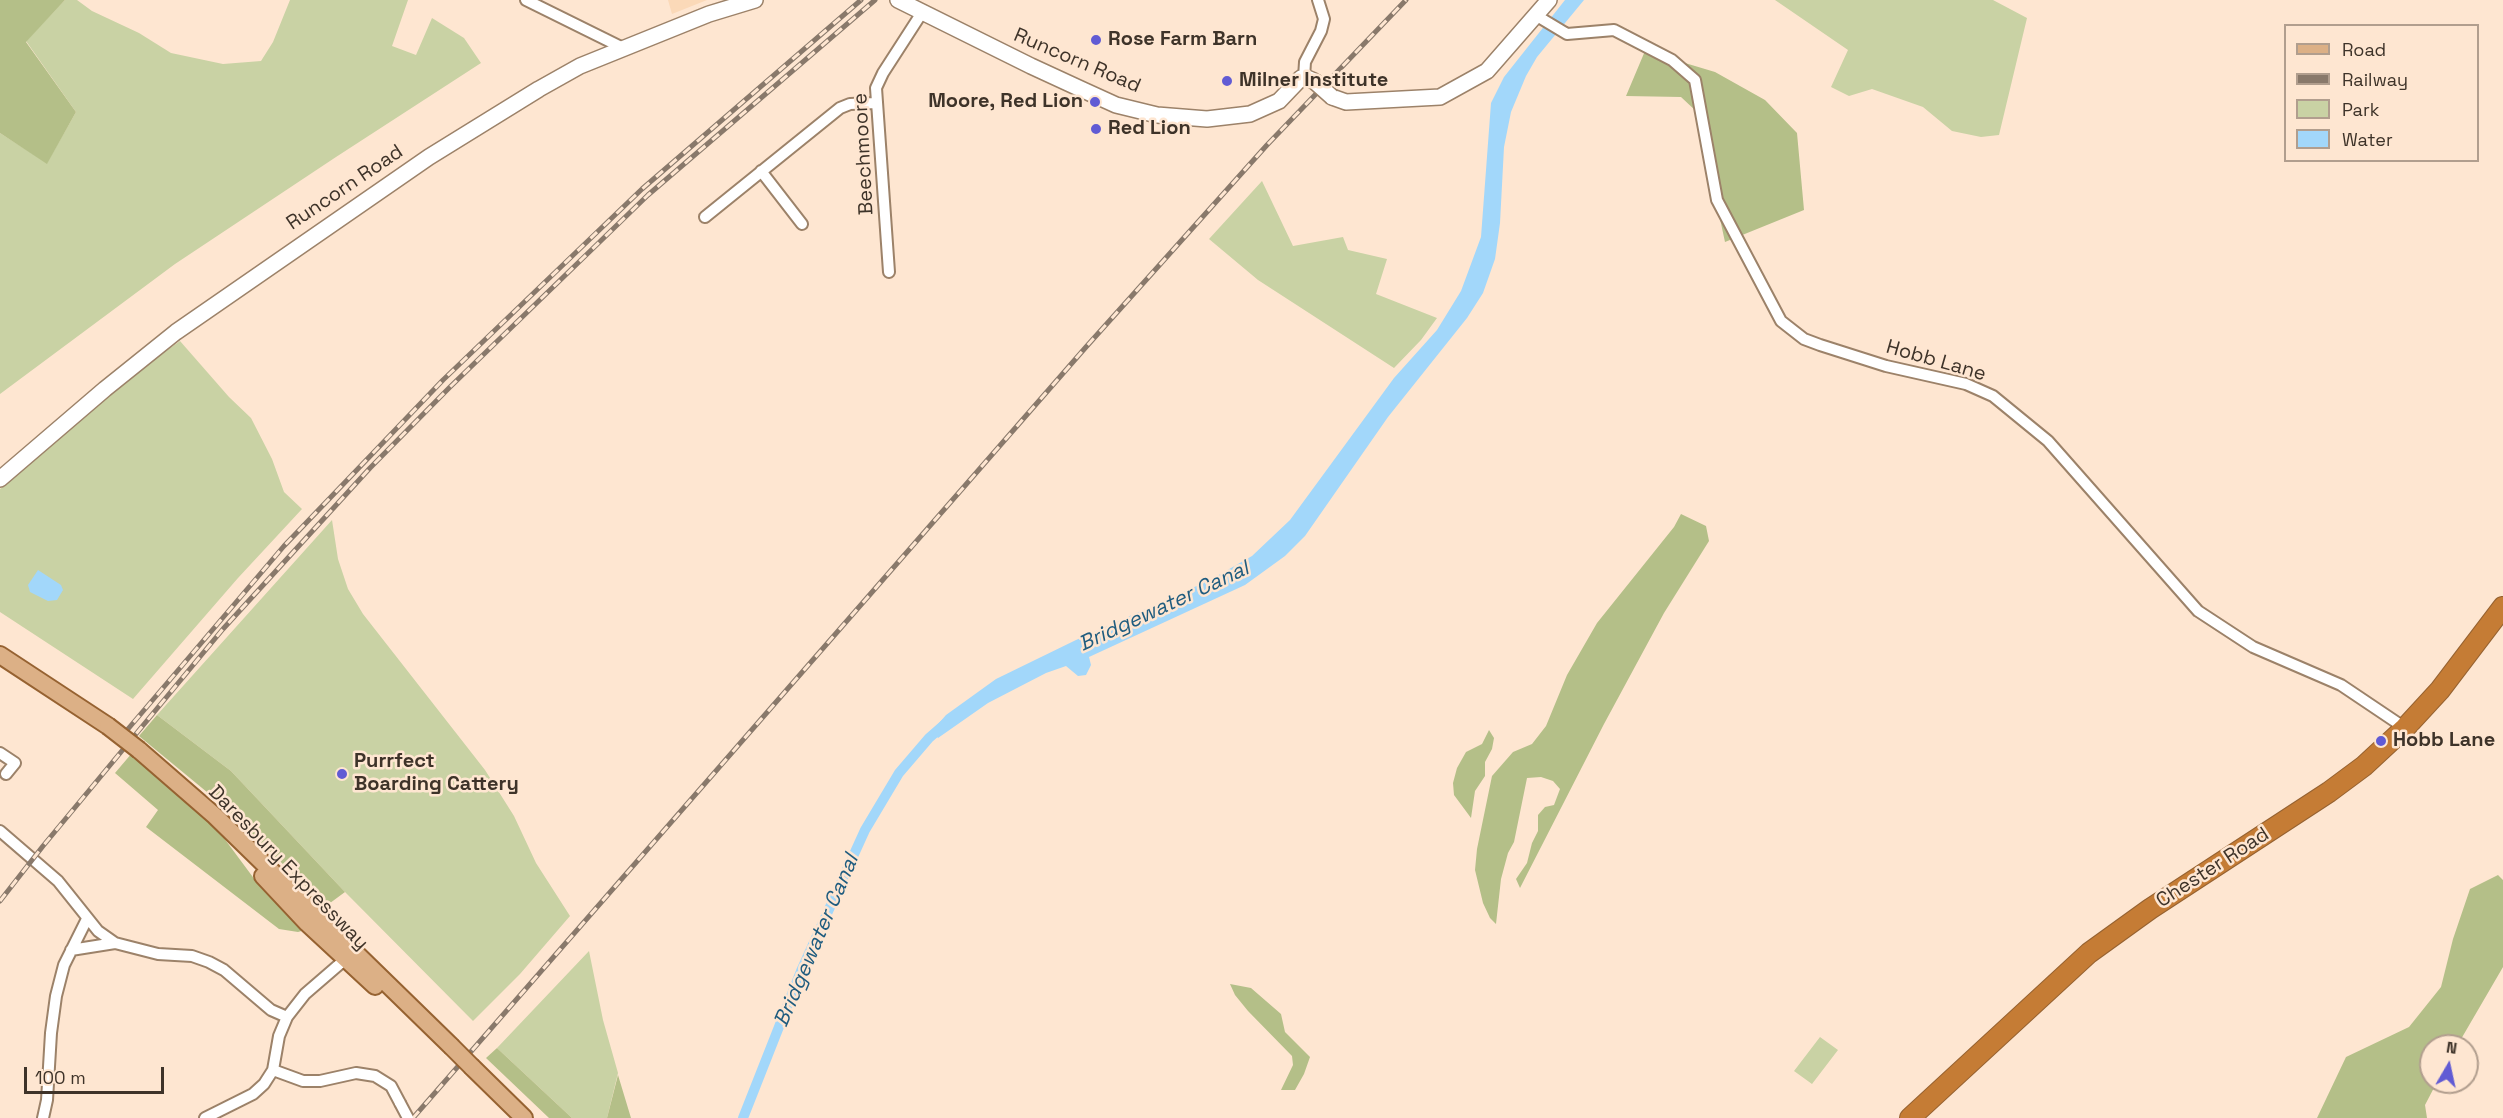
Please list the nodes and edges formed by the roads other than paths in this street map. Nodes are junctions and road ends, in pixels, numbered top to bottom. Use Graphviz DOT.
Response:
graph roads {
  1 [pos="755,0"];
  2 [pos="898,0"];
  3 [pos="1318,0"];
  4 [pos="1549,0"];
  5 [pos="533,2"];
  6 [pos="923,11"];
  7 [pos="1539,17"];
  8 [pos="623,48"];
  9 [pos="1309,79"];
  10 [pos="876,103"];
  11 [pos="761,171"];
  12 [pos="705,217"];
  13 [pos="802,224"];
  14 [pos="889,272"];
  15 [pos="0,479"];
  16 [pos="2503,607"];
  17 [pos="0,655"];
  18 [pos="2405,728"];
  19 [pos="0,753"];
  20 [pos="6,774"];
  21 [pos="0,831"];
  22 [pos="87,919"];
  23 [pos="115,943"];
  24 [pos="71,950"];
  25 [pos="350,956"];
  26 [pos="287,1017"];
  27 [pos="273,1070"];
  28 [pos="43,1118"];
  29 [pos="205,1118"];
  30 [pos="408,1118"];
  31 [pos="524,1118"];
  32 [pos="1910,1118"];
  1 -- 8 [label="street, Runcorn Road"];
  2 -- 6 [label="street, Runcorn Road"];
  3 -- 9 [label="street"];
  4 -- 7 [label="street"];
  5 -- 8 [label="street"];
  6 -- 9 [label="street, Runcorn Road"];
  6 -- 10 [label="street, Beechmoore"];
  7 -- 9 [label="street, bridge"];
  7 -- 18 [label="street, Hobb Lane"];
  8 -- 15 [label="street, Runcorn Road"];
  10 -- 11 [label="street"];
  10 -- 14 [label="street, Beechmoore"];
  11 -- 12 [label="street"];
  11 -- 13 [label="street"];
  16 -- 18 [label="highway, Chester Road"];
  17 -- 25 [label="main road, Daresbury Expressway, bridge"];
  18 -- 32 [label="highway, Chester Road"];
  19 -- 20 [label="street"];
  21 -- 22 [label="street"];
  22 -- 23 [label="street"];
  22 -- 24 [label="street"];
  23 -- 24 [label="street"];
  23 -- 26 [label="street"];
  24 -- 28 [label="street"];
  25 -- 26 [label="street"];
  25 -- 31 [label="main road, Daresbury Expressway, bridge"];
  26 -- 27 [label="street"];
  27 -- 29 [label="street"];
  27 -- 30 [label="street, bridge"];
}
